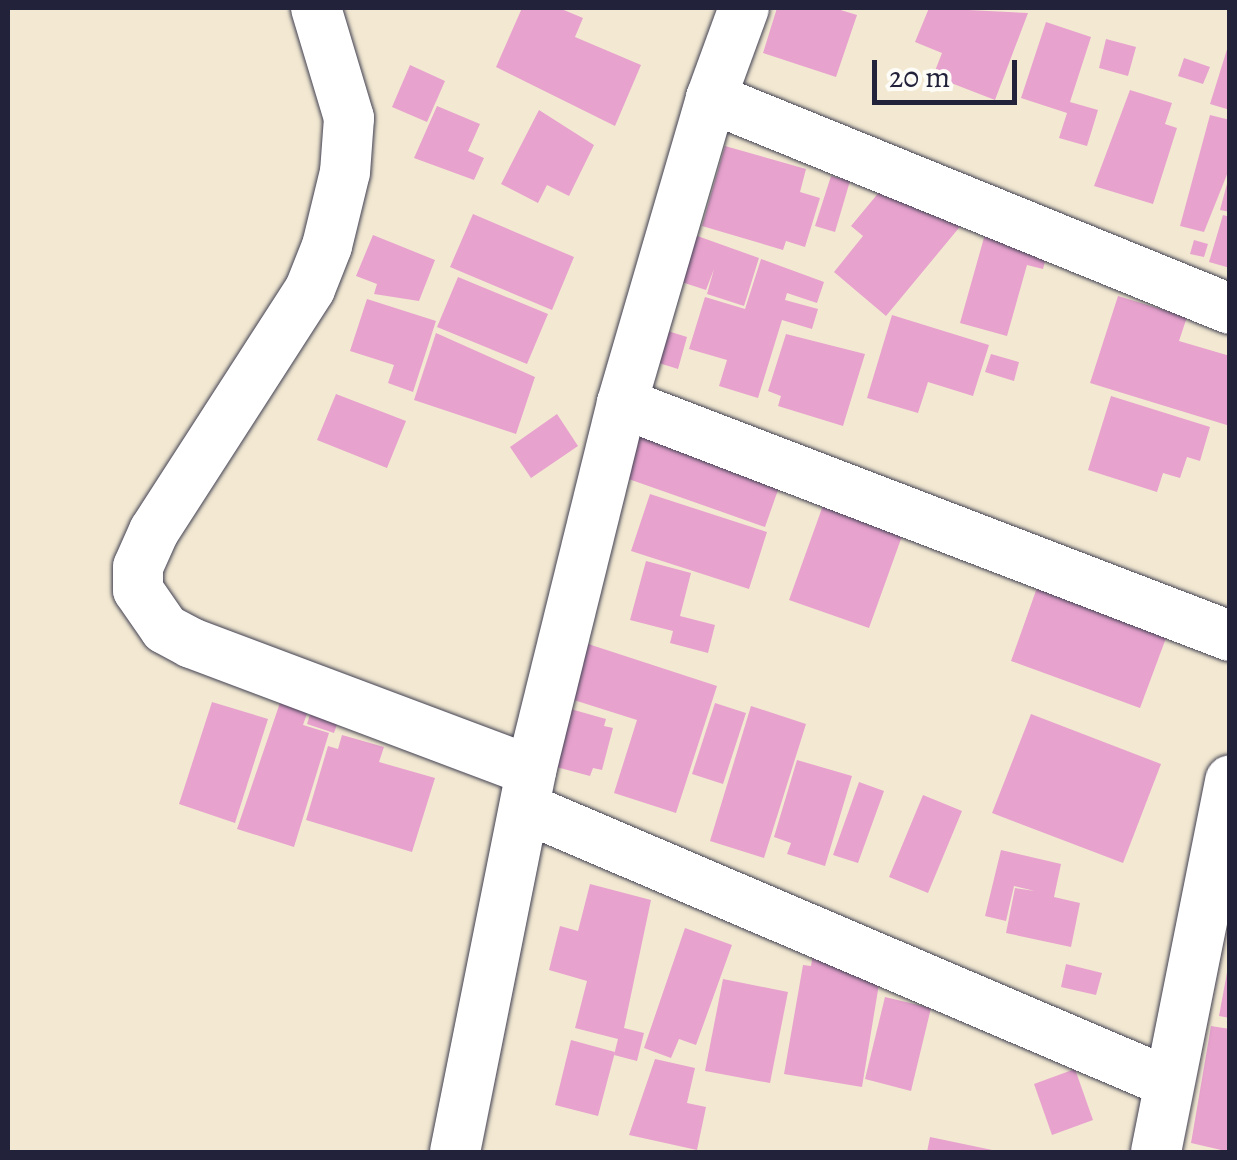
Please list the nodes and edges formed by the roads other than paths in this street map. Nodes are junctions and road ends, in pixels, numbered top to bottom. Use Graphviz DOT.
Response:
graph roads {
  1 [pos="316,8"];
  2 [pos="744,8"];
  3 [pos="711,98"];
  4 [pos="1230,309"];
  5 [pos="622,403"];
  6 [pos="1230,636"];
  7 [pos="1230,780"];
  8 [pos="528,789"];
  9 [pos="1167,1082"];
  10 [pos="456,1152"];
  11 [pos="1156,1152"];
  1 -- 8 [label="street"];
  2 -- 3 [label="street"];
  3 -- 4 [label="street"];
  3 -- 5 [label="street"];
  5 -- 6 [label="street"];
  5 -- 8 [label="street"];
  7 -- 9 [label="street"];
  8 -- 9 [label="street"];
  8 -- 10 [label="street"];
  9 -- 11 [label="street"];
}
